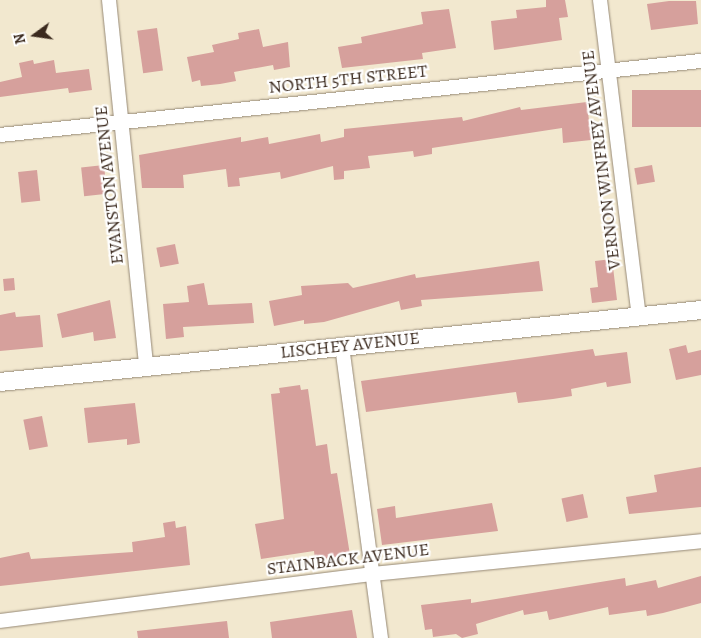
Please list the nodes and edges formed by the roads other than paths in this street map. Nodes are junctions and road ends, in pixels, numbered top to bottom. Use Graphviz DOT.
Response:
graph roads {
  1 [pos="109,0"];
  2 [pos="600,0"];
  3 [pos="701,61"];
  4 [pos="610,70"];
  5 [pos="122,123"];
  6 [pos="0,135"];
  7 [pos="701,310"];
  8 [pos="639,316"];
  9 [pos="342,346"];
  10 [pos="146,366"];
  11 [pos="0,382"];
  12 [pos="701,540"];
  13 [pos="372,574"];
  14 [pos="0,621"];
  15 [pos="381,638"];
  1 -- 5 [label="street, EVANSTON AVENUE"];
  2 -- 4 [label="street, VERNON WINFREY AVENUE"];
  3 -- 4 [label="street, NORTH 5TH STREET"];
  4 -- 5 [label="street, NORTH 5TH STREET"];
  4 -- 8 [label="street, VERNON WINFREY AVENUE"];
  5 -- 6 [label="street, NORTH 5TH STREET"];
  5 -- 10 [label="street, EVANSTON AVENUE"];
  7 -- 8 [label="street, LISCHEY AVENUE"];
  8 -- 9 [label="street, LISCHEY AVENUE"];
  9 -- 10 [label="street, LISCHEY AVENUE"];
  9 -- 13 [label="street"];
  10 -- 11 [label="street, LISCHEY AVENUE"];
  12 -- 13 [label="street, STAINBACK AVENUE"];
  13 -- 14 [label="street, STAINBACK AVENUE"];
  13 -- 15 [label="street"];
}
